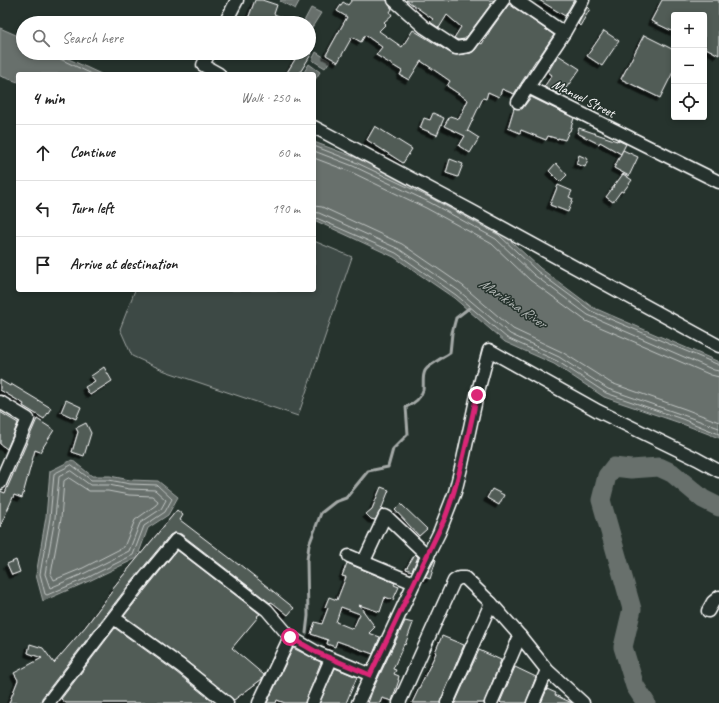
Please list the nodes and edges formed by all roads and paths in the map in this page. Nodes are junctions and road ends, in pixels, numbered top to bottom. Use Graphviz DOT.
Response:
graph roads {
  1 [pos="237,0"];
  2 [pos="394,0"];
  3 [pos="503,0"];
  4 [pos="516,0"];
  5 [pos="583,0"];
  6 [pos="229,16"];
  7 [pos="564,33"];
  8 [pos="206,60"];
  9 [pos="215,72"];
  10 [pos="528,87"];
  11 [pos="518,102"];
  12 [pos="316,128"];
  13 [pos="719,182"];
  14 [pos="719,346"];
  15 [pos="0,402"];
  16 [pos="719,471"];
  17 [pos="0,483"];
  18 [pos="349,556"];
  19 [pos="428,556"];
  20 [pos="364,561"];
  21 [pos="414,583"];
  22 [pos="719,598"];
  23 [pos="491,603"];
  24 [pos="708,610"];
  25 [pos="114,618"];
  26 [pos="520,636"];
  27 [pos="290,637"];
  28 [pos="331,659"];
  29 [pos="547,670"];
  30 [pos="370,675"];
  31 [pos="54,701"];
  32 [pos="581,702"];
  33 [pos="227,703"];
  34 [pos="260,703"];
  35 [pos="312,703"];
  36 [pos="358,703"];
  37 [pos="399,703"];
  38 [pos="447,703"];
  39 [pos="491,703"];
  40 [pos="533,703"];
  1 -- 6 [label="street"];
  2 -- 3 [label="street"];
  4 -- 7 [label="street"];
  5 -- 7 [label="street, Manuel Street"];
  7 -- 10 [label="street, Manuel Street"];
  8 -- 9 [label="street"];
  10 -- 11 [label="street"];
  10 -- 13 [label="street, Manuel Street"];
  12 -- 14 [label="street"];
  15 -- 17 [label="street"];
  16 -- 19 [label="street"];
  18 -- 20 [label="street"];
  19 -- 20 [label="street"];
  19 -- 21 [label="street"];
  20 -- 21 [label="street"];
  21 -- 30 [label="street"];
  22 -- 24 [label="street"];
  23 -- 26 [label="street"];
  23 -- 37 [label="street"];
  23 -- 38 [label="street"];
  25 -- 27 [label="street"];
  25 -- 31 [label="street"];
  25 -- 33 [label="street"];
  26 -- 29 [label="street"];
  26 -- 39 [label="street"];
  27 -- 28 [label="street"];
  27 -- 34 [label="street"];
  28 -- 30 [label="street"];
  28 -- 35 [label="street"];
  29 -- 32 [label="street"];
  29 -- 40 [label="street"];
  30 -- 36 [label="street"];
}
